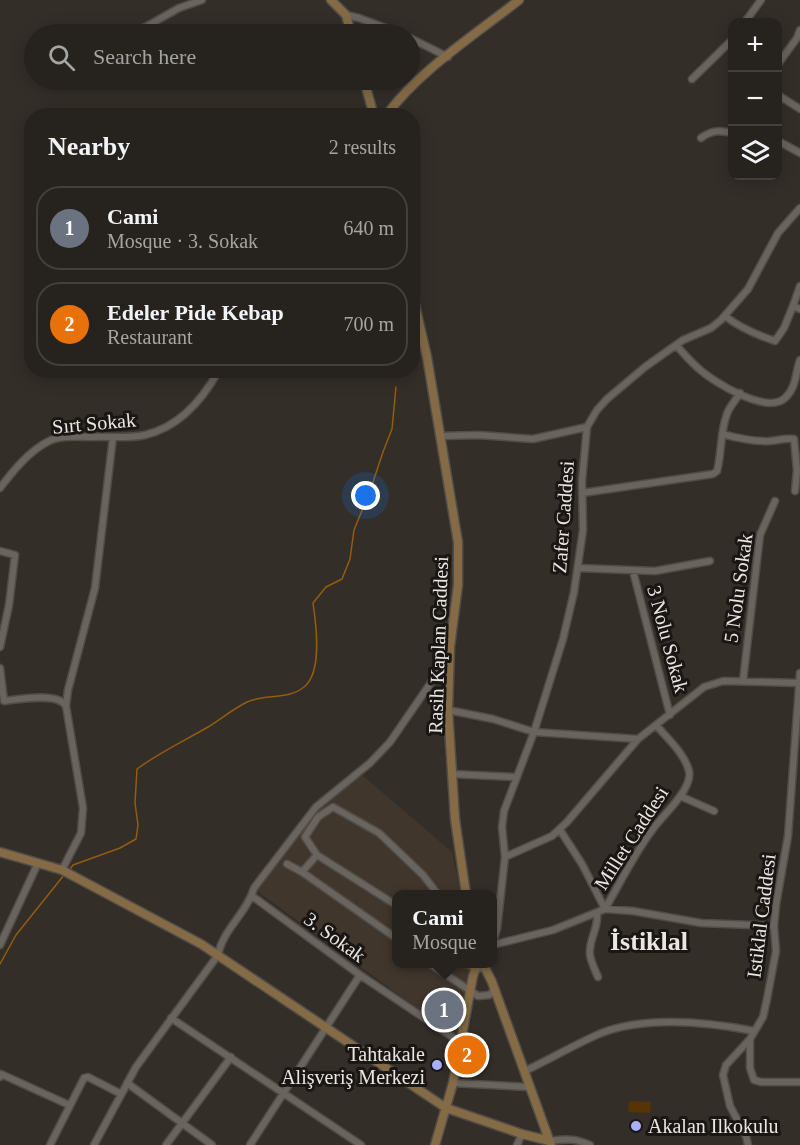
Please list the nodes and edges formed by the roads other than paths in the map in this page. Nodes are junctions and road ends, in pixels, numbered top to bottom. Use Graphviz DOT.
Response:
graph roads {
  1 [pos="202,0"];
  2 [pos="331,0"];
  3 [pos="519,0"];
  4 [pos="761,0"];
  5 [pos="346,15"];
  6 [pos="748,18"];
  7 [pos="151,24"];
  8 [pos="348,24"];
  9 [pos="375,24"];
  10 [pos="800,30"];
  11 [pos="420,43"];
  12 [pos="728,44"];
  13 [pos="447,57"];
  14 [pos="782,58"];
  15 [pos="692,78"];
  16 [pos="420,80"];
  17 [pos="367,90"];
  18 [pos="408,90"];
  19 [pos="782,98"];
  20 [pos="372,108"];
  21 [pos="391,108"];
  22 [pos="800,109"];
  23 [pos="728,132"];
  24 [pos="701,138"];
  25 [pos="782,144"];
  26 [pos="800,153"];
  27 [pos="800,208"];
  28 [pos="800,286"];
  29 [pos="797,308"];
  30 [pos="725,316"];
  31 [pos="420,323"];
  32 [pos="675,345"];
  33 [pos="800,360"];
  34 [pos="214,378"];
  35 [pos="740,393"];
  36 [pos="587,427"];
  37 [pos="722,434"];
  38 [pos="441,436"];
  39 [pos="113,437"];
  40 [pos="0,488"];
  41 [pos="795,492"];
  42 [pos="582,493"];
  43 [pos="775,501"];
  44 [pos="0,551"];
  45 [pos="710,561"];
  46 [pos="578,568"];
  47 [pos="633,571"];
  48 [pos="0,647"];
  49 [pos="450,647"];
  50 [pos="0,668"];
  51 [pos="800,673"];
  52 [pos="743,681"];
  53 [pos="800,683"];
  54 [pos="66,706"];
  55 [pos="448,710"];
  56 [pos="670,715"];
  57 [pos="656,725"];
  58 [pos="534,732"];
  59 [pos="638,739"];
  60 [pos="452,774"];
  61 [pos="516,777"];
  62 [pos="680,796"];
  63 [pos="714,811"];
  64 [pos="560,830"];
  65 [pos="0,852"];
  66 [pos="317,855"];
  67 [pos="505,857"];
  68 [pos="38,863"];
  69 [pos="287,864"];
  70 [pos="62,870"];
  71 [pos="302,872"];
  72 [pos="434,890"];
  73 [pos="465,890"];
  74 [pos="252,896"];
  75 [pos="392,902"];
  76 [pos="605,909"];
  77 [pos="597,912"];
  78 [pos="774,926"];
  79 [pos="497,929"];
  80 [pos="392,935"];
  81 [pos="497,944"];
  82 [pos="0,945"];
  83 [pos="218,955"];
  84 [pos="437,968"];
  85 [pos="478,968"];
  86 [pos="482,968"];
  87 [pos="360,975"];
  88 [pos="598,977"];
  89 [pos="495,990"];
  90 [pos="470,993"];
  91 [pos="171,1018"];
  92 [pos="326,1028"];
  93 [pos="754,1031"];
  94 [pos="750,1040"];
  95 [pos="460,1042"];
  96 [pos="231,1057"];
  97 [pos="525,1071"];
  98 [pos="0,1077"];
  99 [pos="800,1082"];
  100 [pos="127,1083"];
  101 [pos="453,1083"];
  102 [pos="530,1087"];
  103 [pos="283,1093"];
  104 [pos="121,1094"];
  105 [pos="69,1105"];
  106 [pos="446,1108"];
  107 [pos="182,1123"];
  108 [pos="522,1134"];
  109 [pos="550,1143"];
  110 [pos="50,1145"];
  111 [pos="94,1145"];
  112 [pos="166,1145"];
  113 [pos="212,1145"];
  114 [pos="250,1145"];
  115 [pos="361,1145"];
  116 [pos="435,1145"];
  117 [pos="518,1145"];
  118 [pos="590,1145"];
  119 [pos="748,1145"];
  1 -- 7 [label="street"];
  2 -- 5 [label="street"];
  3 -- 13 [label="street"];
  4 -- 6 [label="street"];
  5 -- 8 [label="street"];
  5 -- 9 [label="street"];
  10 -- 14 [label="street"];
  11 -- 13 [label="street"];
  12 -- 15 [label="street"];
  13 -- 16 [label="street"];
  17 -- 20 [label="street"];
  18 -- 21 [label="street"];
  19 -- 22 [label="street"];
  23 -- 24 [label="street"];
  25 -- 26 [label="street"];
  27 -- 30 [label="street"];
  28 -- 29 [label="street"];
  29 -- 30 [label="street"];
  30 -- 32 [label="street"];
  31 -- 38 [label="street, Rasih Kaplan Caddesi"];
  32 -- 35 [label="street"];
  32 -- 36 [label="street"];
  33 -- 35 [label="street"];
  34 -- 39 [label="street, Sırt Sokak"];
  35 -- 37 [label="street"];
  36 -- 38 [label="street"];
  36 -- 42 [label="street, Zafer Caddesi"];
  37 -- 41 [label="street"];
  37 -- 42 [label="street"];
  38 -- 49 [label="street, Rasih Kaplan Caddesi"];
  39 -- 40 [label="street, Sırt Sokak"];
  39 -- 54 [label="street"];
  42 -- 46 [label="street, Zafer Caddesi"];
  43 -- 52 [label="street, 5 Nolu Sokak"];
  44 -- 48 [label="street"];
  45 -- 47 [label="street"];
  46 -- 47 [label="street"];
  46 -- 58 [label="street, Zafer Caddesi"];
  47 -- 56 [label="street, 3 Nolu Sokak"];
  49 -- 55 [label="street, Rasih Kaplan Caddesi"];
  49 -- 74 [label="street"];
  50 -- 54 [label="street"];
  51 -- 53 [label="street, Istiklal Caddesi"];
  52 -- 53 [label="street"];
  52 -- 56 [label="street"];
  53 -- 78 [label="street, Istiklal Caddesi"];
  54 -- 70 [label="street"];
  55 -- 58 [label="street"];
  55 -- 60 [label="street, Rasih Kaplan Caddesi"];
  56 -- 57 [label="street"];
  57 -- 59 [label="street"];
  57 -- 62 [label="street, Millet Caddesi"];
  58 -- 59 [label="street"];
  58 -- 61 [label="street, Zafer Caddesi"];
  59 -- 64 [label="street"];
  60 -- 61 [label="street"];
  60 -- 73 [label="street, Rasih Kaplan Caddesi"];
  61 -- 67 [label="street, Zafer Caddesi"];
  62 -- 63 [label="street"];
  62 -- 76 [label="street, Millet Caddesi"];
  64 -- 67 [label="street"];
  64 -- 76 [label="street"];
  65 -- 68 [label="street"];
  66 -- 71 [label="street"];
  66 -- 72 [label="street"];
  66 -- 75 [label="street"];
  67 -- 79 [label="street, Zafer Caddesi"];
  68 -- 70 [label="street"];
  68 -- 82 [label="street"];
  69 -- 71 [label="street"];
  70 -- 83 [label="street"];
  71 -- 80 [label="street"];
  74 -- 83 [label="street"];
  74 -- 87 [label="street, 3. Sokak"];
  76 -- 77 [label="street"];
  76 -- 78 [label="street"];
  77 -- 81 [label="street"];
  77 -- 88 [label="street"];
  78 -- 93 [label="street, Istiklal Caddesi"];
  83 -- 91 [label="street"];
  83 -- 92 [label="street"];
  84 -- 90 [label="street"];
  85 -- 90 [label="street"];
  86 -- 89 [label="street"];
  87 -- 92 [label="street"];
  87 -- 95 [label="street, 3. Sokak"];
  89 -- 90 [label="street"];
  89 -- 97 [label="street"];
  90 -- 95 [label="street"];
  91 -- 96 [label="street"];
  91 -- 100 [label="street"];
  92 -- 103 [label="street"];
  92 -- 106 [label="street"];
  93 -- 94 [label="street, Istiklal Caddesi"];
  93 -- 97 [label="street"];
  94 -- 99 [label="street"];
  94 -- 119 [label="street, Istiklal Caddesi"];
  95 -- 101 [label="street"];
  96 -- 103 [label="street"];
  96 -- 107 [label="street"];
  97 -- 102 [label="street"];
  98 -- 105 [label="street"];
  100 -- 104 [label="street"];
  100 -- 107 [label="street"];
  101 -- 102 [label="street"];
  101 -- 106 [label="street"];
  102 -- 109 [label="street"];
  103 -- 114 [label="street"];
  103 -- 115 [label="street"];
  104 -- 105 [label="street"];
  104 -- 111 [label="street"];
  105 -- 110 [label="street"];
  106 -- 108 [label="street"];
  106 -- 116 [label="street"];
  107 -- 112 [label="street"];
  107 -- 113 [label="street"];
  108 -- 109 [label="street"];
  108 -- 117 [label="street"];
  109 -- 118 [label="street"];
}
